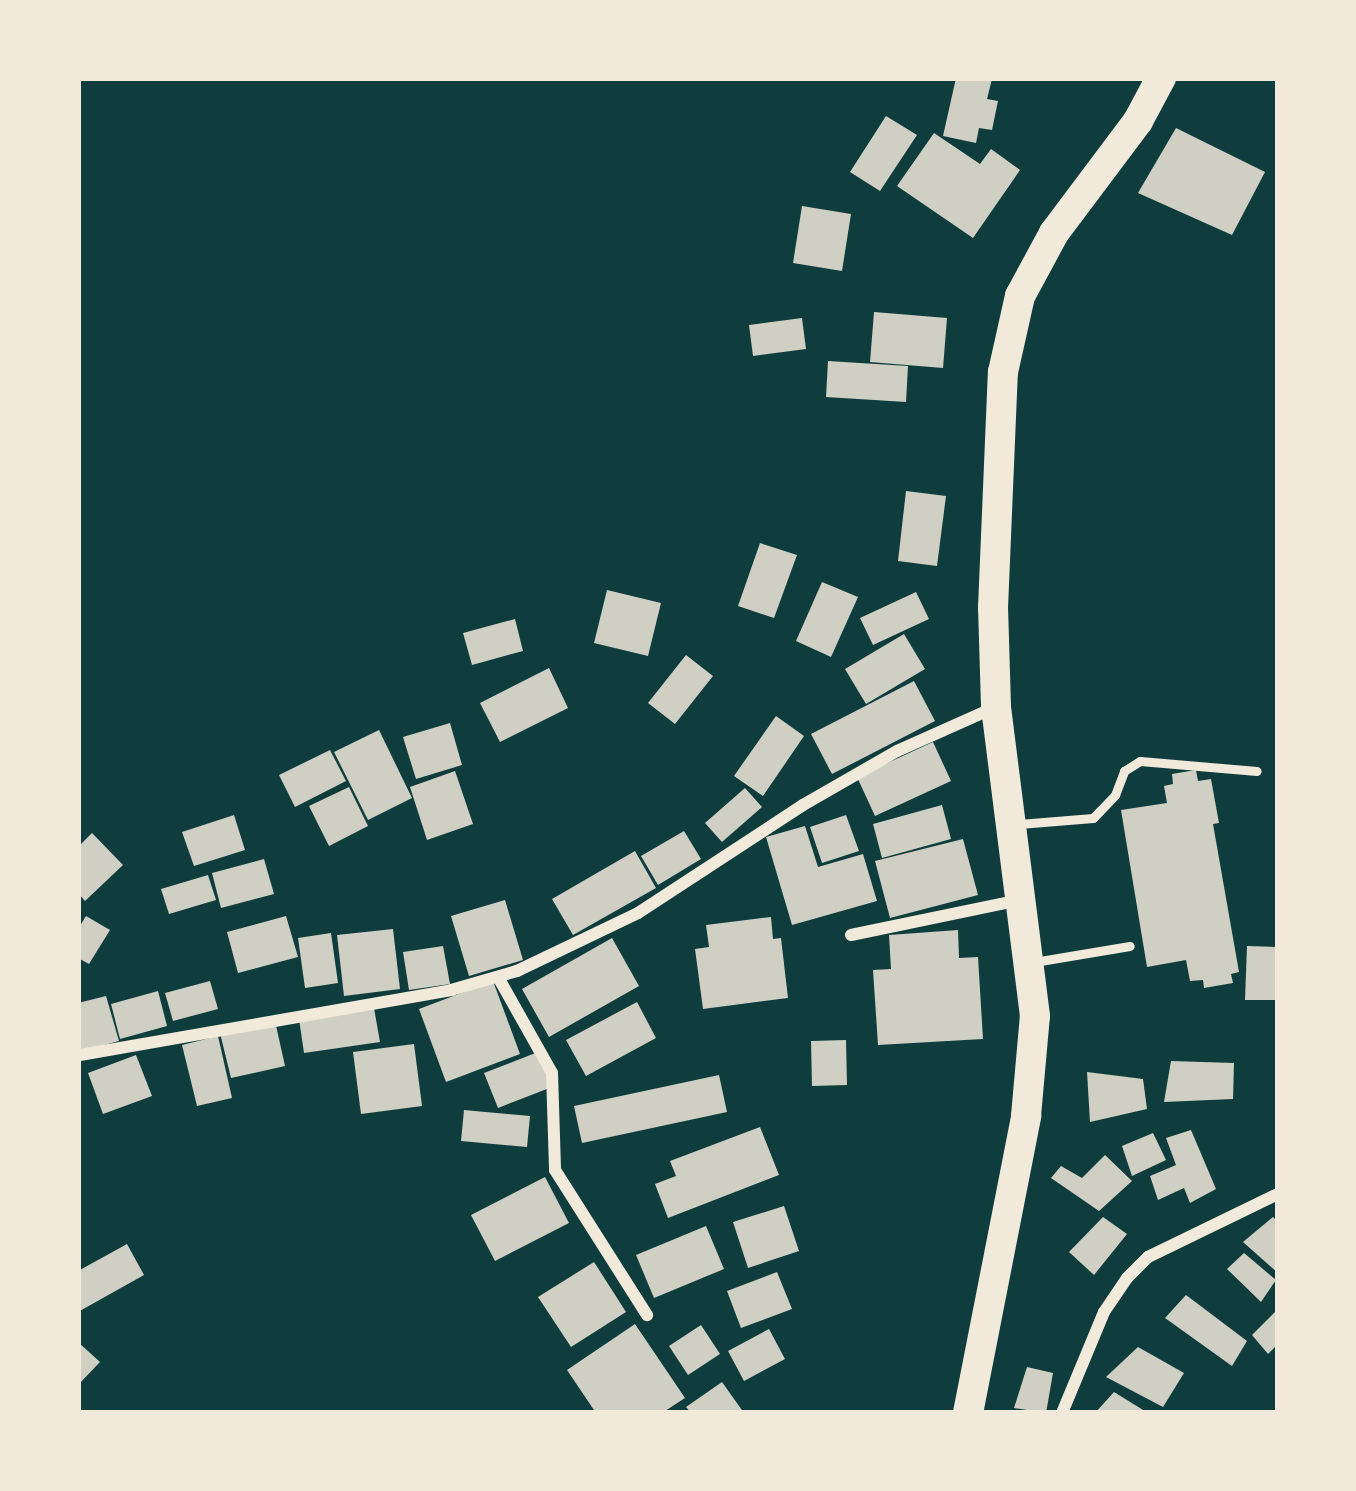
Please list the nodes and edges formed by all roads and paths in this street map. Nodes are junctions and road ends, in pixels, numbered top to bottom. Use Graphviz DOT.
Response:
graph roads {
  1 [pos="1161,78"];
  2 [pos="996,707"];
  3 [pos="1257,770"];
  4 [pos="1013,825"];
  5 [pos="1021,900"];
  6 [pos="851,935"];
  7 [pos="1130,946"];
  8 [pos="1028,962"];
  9 [pos="498,977"];
  10 [pos="80,1055"];
  11 [pos="1278,1194"];
  12 [pos="647,1315"];
  13 [pos="968,1413"];
  14 [pos="1062,1413"];
  1 -- 2 [label="highway"];
  2 -- 4 [label="highway"];
  2 -- 9 [label="street"];
  3 -- 4 [label="lane"];
  4 -- 5 [label="highway"];
  5 -- 6 [label="street"];
  5 -- 8 [label="highway"];
  7 -- 8 [label="lane"];
  8 -- 13 [label="highway"];
  9 -- 10 [label="street"];
  9 -- 12 [label="street"];
  11 -- 14 [label="street"];
}
